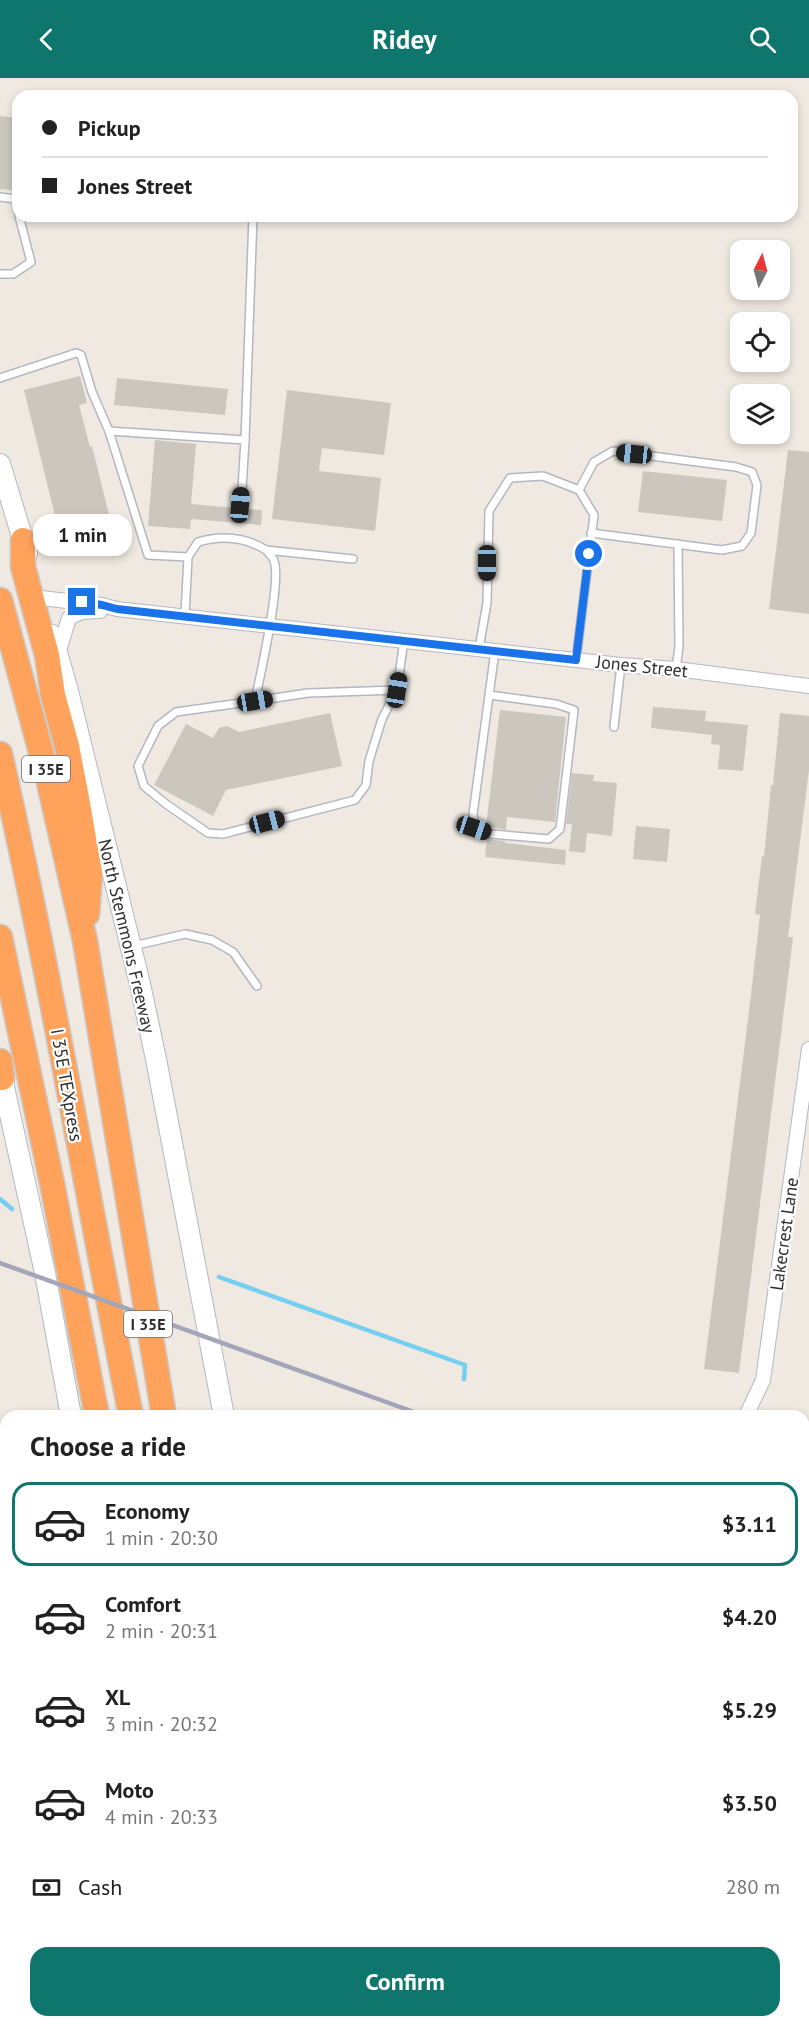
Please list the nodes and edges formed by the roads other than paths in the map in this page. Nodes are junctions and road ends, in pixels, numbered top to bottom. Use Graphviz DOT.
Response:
graph roads {
  1 [pos="21,222"];
  2 [pos="253,222"];
  3 [pos="0,274"];
  4 [pos="0,378"];
  5 [pos="109,431"];
  6 [pos="245,440"];
  7 [pos="0,464"];
  8 [pos="579,490"];
  9 [pos="240,505"];
  10 [pos="591,533"];
  11 [pos="23,540"];
  12 [pos="678,544"];
  13 [pos="266,550"];
  14 [pos="188,557"];
  15 [pos="353,559"];
  16 [pos="41,598"];
  17 [pos="0,600"];
  18 [pos="117,609"];
  19 [pos="184,615"];
  20 [pos="270,625"];
  21 [pos="404,640"];
  22 [pos="479,648"];
  23 [pos="495,651"];
  24 [pos="58,654"];
  25 [pos="576,660"];
  26 [pos="621,665"];
  27 [pos="676,669"];
  28 [pos="809,686"];
  29 [pos="397,690"];
  30 [pos="489,694"];
  31 [pos="255,701"];
  32 [pos="614,727"];
  33 [pos="0,754"];
  34 [pos="0,936"];
  35 [pos="85,941"];
  36 [pos="131,946"];
  37 [pos="257,986"];
  38 [pos="809,1049"];
  39 [pos="1,1069"];
  40 [pos="70,1410"];
  41 [pos="96,1410"];
  42 [pos="130,1410"];
  43 [pos="163,1410"];
  44 [pos="223,1410"];
  45 [pos="749,1410"];
  1 -- 3 [label="lane"];
  2 -- 6 [label="lane"];
  4 -- 5 [label="lane"];
  5 -- 6 [label="lane"];
  5 -- 14 [label="lane"];
  6 -- 9 [label="lane"];
  7 -- 11 [label="main road, North Stemmons Freeway"];
  8 -- 10 [label="lane"];
  8 -- 12 [label="lane"];
  8 -- 22 [label="lane"];
  10 -- 12 [label="lane"];
  10 -- 25 [label="lane"];
  11 -- 16 [label="main road, North Stemmons Freeway"];
  11 -- 35 [label="highway"];
  12 -- 27 [label="lane"];
  13 -- 14 [label="lane"];
  13 -- 15 [label="lane"];
  13 -- 20 [label="lane"];
  14 -- 19 [label="lane"];
  16 -- 18 [label="street, Jones Street"];
  16 -- 24 [label="main road, North Stemmons Freeway"];
  17 -- 35 [label="highway, I 35E"];
  18 -- 19 [label="street, Jones Street"];
  18 -- 24 [label="street, Jones Street"];
  19 -- 20 [label="street, Jones Street"];
  20 -- 21 [label="street, Jones Street"];
  20 -- 31 [label="lane"];
  21 -- 22 [label="street, Jones Street"];
  21 -- 29 [label="lane"];
  22 -- 23 [label="street, Jones Street"];
  23 -- 25 [label="street, Jones Street"];
  23 -- 30 [label="lane"];
  24 -- 36 [label="main road, North Stemmons Freeway"];
  25 -- 26 [label="street, Jones Street"];
  26 -- 27 [label="street, Jones Street"];
  26 -- 32 [label="lane"];
  27 -- 28 [label="street, Jones Street"];
  29 -- 31 [label="lane"];
  29 -- 31 [label="lane"];
  30 -- 30 [label="lane"];
  33 -- 42 [label="highway, I 35E TEXpress"];
  34 -- 41 [label="highway"];
  35 -- 43 [label="highway, I 35E"];
  36 -- 37 [label="lane"];
  36 -- 44 [label="main road, North Stemmons Freeway"];
  38 -- 45 [label="street, Lakecrest Lane"];
  39 -- 40 [label="main road"];
}
